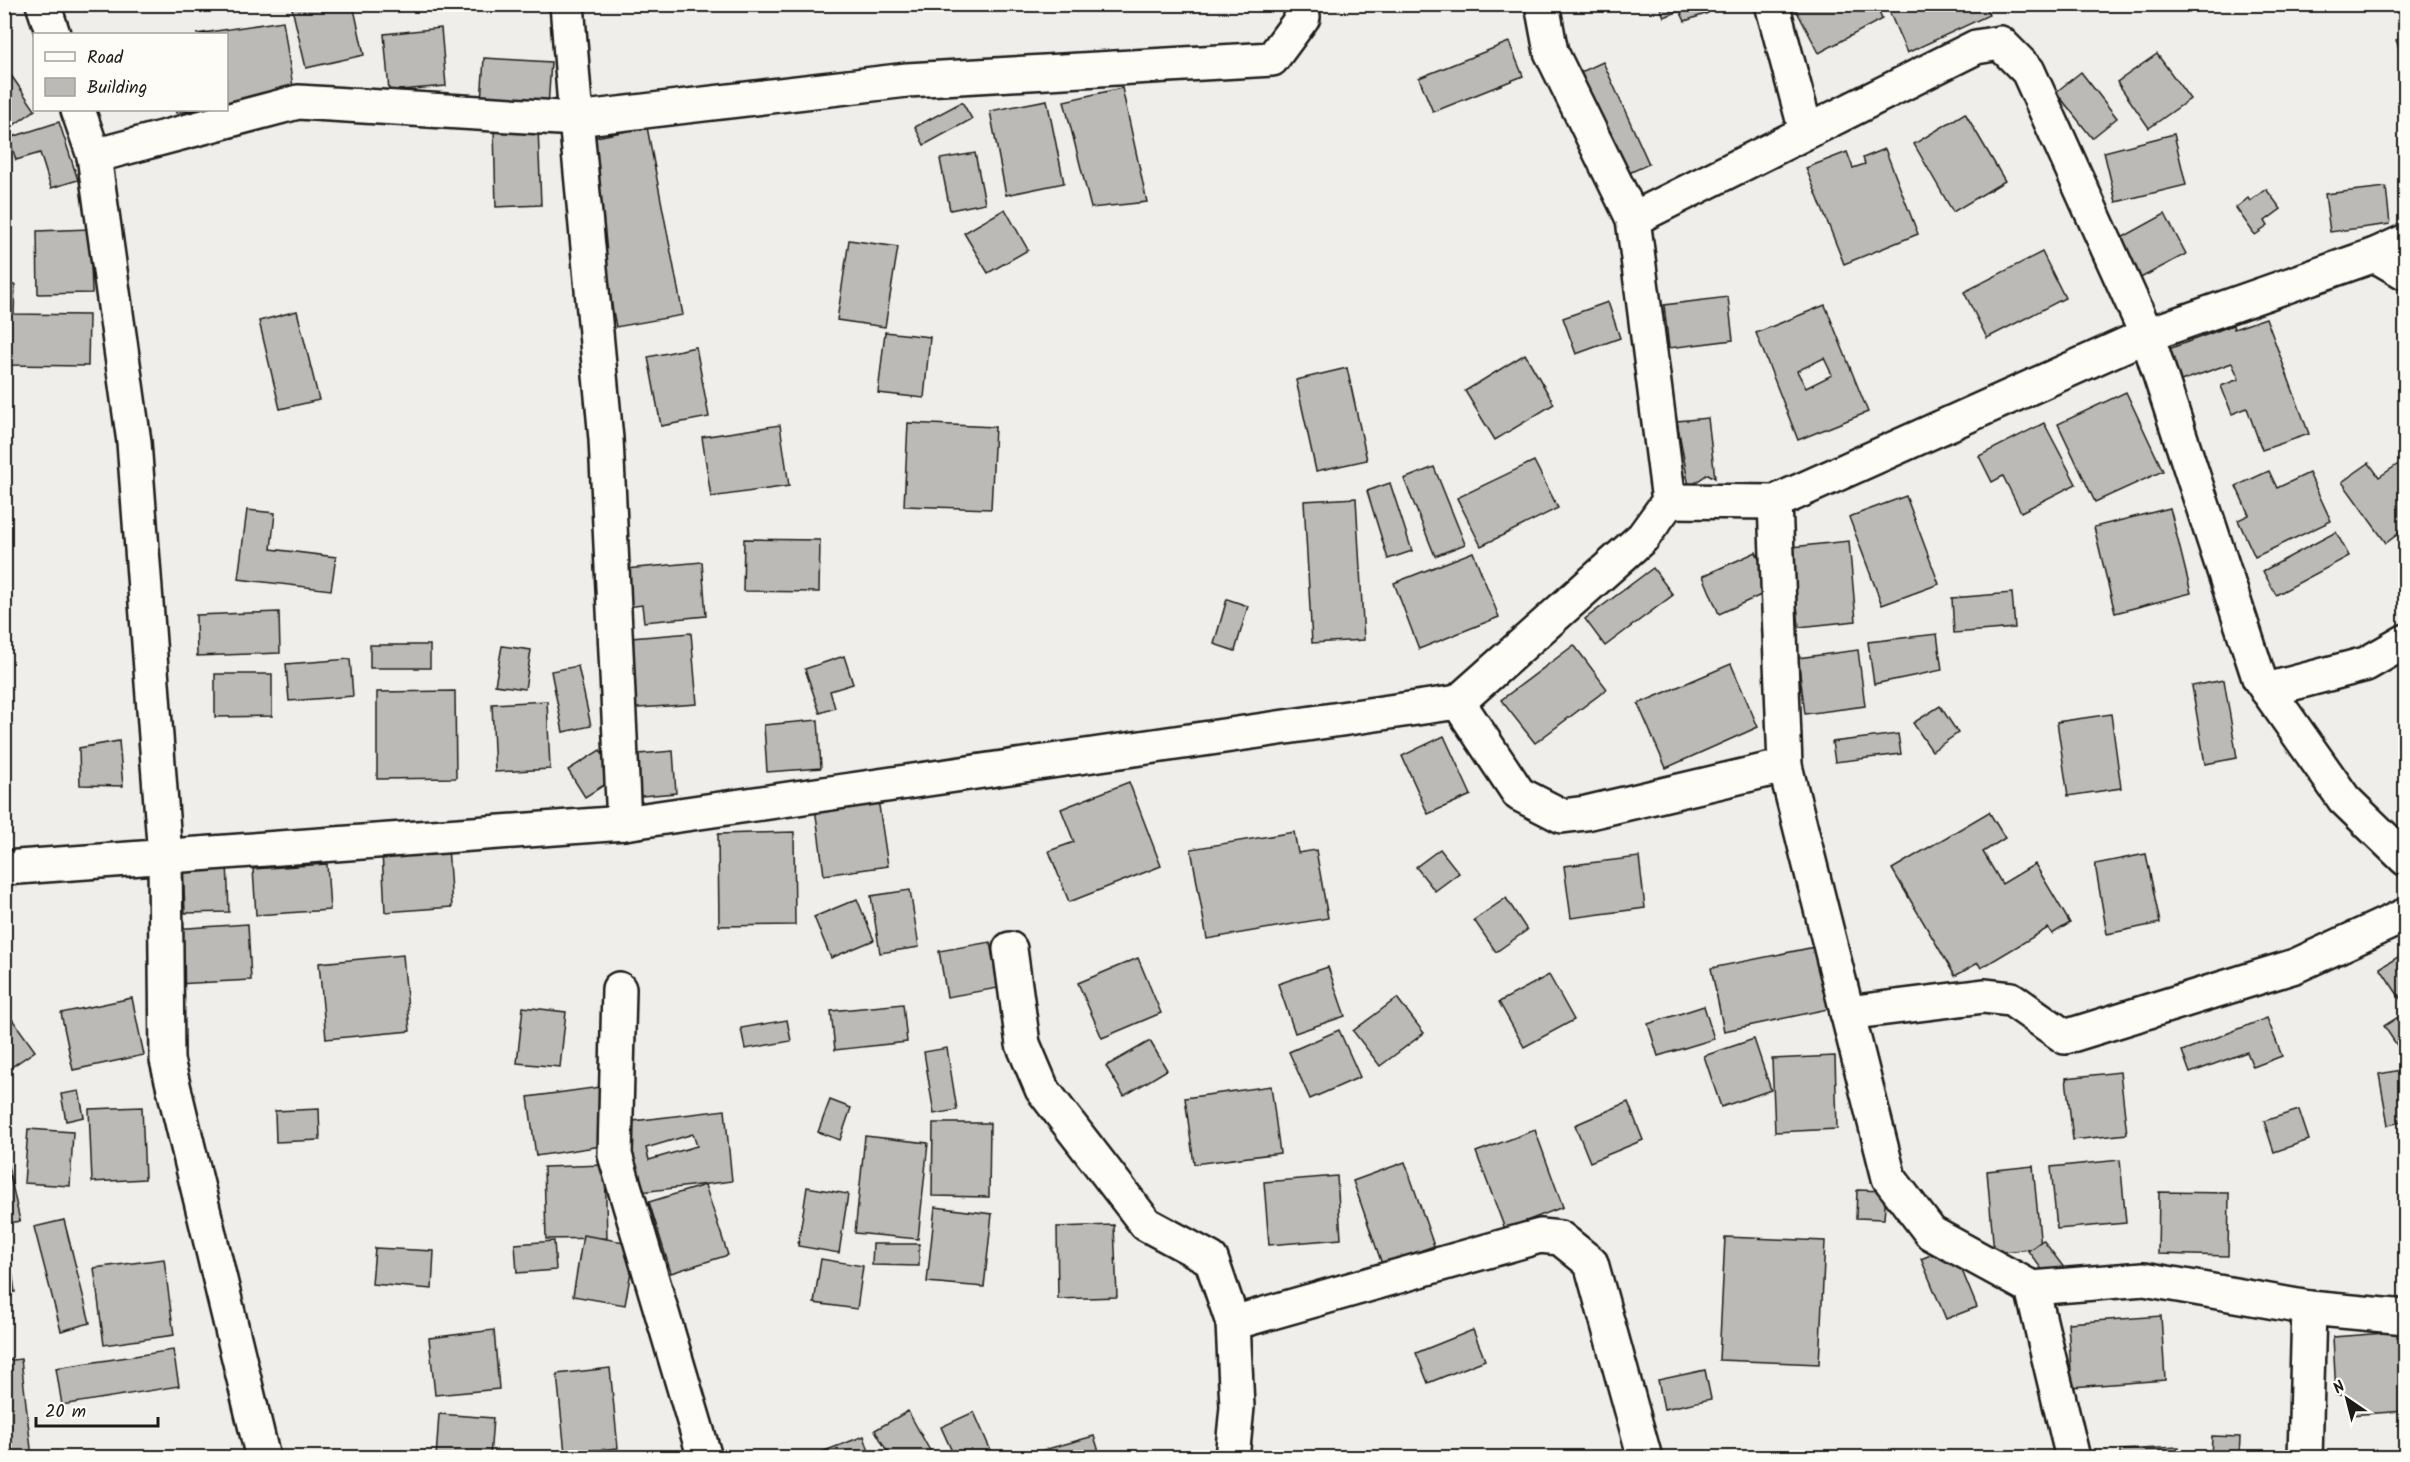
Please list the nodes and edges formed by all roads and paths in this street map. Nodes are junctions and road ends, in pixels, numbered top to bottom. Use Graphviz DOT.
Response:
graph roads {
  1 [pos="43,4"];
  2 [pos="567,4"];
  3 [pos="1302,4"];
  4 [pos="1542,4"];
  5 [pos="1772,4"];
  6 [pos="53,33"];
  7 [pos="78,111"];
  8 [pos="576,119"];
  9 [pos="1806,131"];
  10 [pos="93,156"];
  11 [pos="1633,219"];
  12 [pos="2406,241"];
  13 [pos="2375,255"];
  14 [pos="2406,273"];
  15 [pos="2147,334"];
  16 [pos="1669,501"];
  17 [pos="1775,502"];
  18 [pos="2406,640"];
  19 [pos="2267,690"];
  20 [pos="1458,702"];
  21 [pos="1785,766"];
  22 [pos="624,823"];
  23 [pos="165,857"];
  24 [pos="2406,859"];
  25 [pos="4,868"];
  26 [pos="2406,915"];
  27 [pos="1010,949"];
  28 [pos="619,989"];
  29 [pos="1847,1013"];
  30 [pos="2032,1288"];
  31 [pos="2309,1308"];
  32 [pos="2406,1317"];
  33 [pos="1233,1323"];
  34 [pos="263,1458"];
  35 [pos="705,1458"];
  36 [pos="1232,1458"];
  37 [pos="1645,1458"];
  38 [pos="2073,1458"];
  39 [pos="2306,1458"];
  1 -- 6 [label="street"];
  2 -- 8 [label="street"];
  3 -- 8 [label="street"];
  4 -- 11 [label="street"];
  5 -- 9 [label="street"];
  7 -- 10 [label="street"];
  8 -- 10 [label="street"];
  8 -- 22 [label="street"];
  9 -- 11 [label="street"];
  9 -- 15 [label="street"];
  10 -- 23 [label="street"];
  11 -- 16 [label="street"];
  12 -- 13 [label="street"];
  13 -- 14 [label="street"];
  13 -- 15 [label="street"];
  15 -- 17 [label="street"];
  15 -- 19 [label="street"];
  16 -- 17 [label="street"];
  16 -- 20 [label="street"];
  17 -- 21 [label="street"];
  18 -- 19 [label="street"];
  19 -- 24 [label="street"];
  20 -- 21 [label="street"];
  20 -- 22 [label="street"];
  21 -- 29 [label="street"];
  22 -- 23 [label="street"];
  23 -- 25 [label="street"];
  23 -- 34 [label="street"];
  26 -- 29 [label="street"];
  27 -- 33 [label="street"];
  28 -- 35 [label="street"];
  29 -- 30 [label="street"];
  30 -- 31 [label="street"];
  30 -- 38 [label="street"];
  31 -- 32 [label="street"];
  31 -- 39 [label="street"];
  33 -- 36 [label="street"];
  33 -- 37 [label="street"];
}
